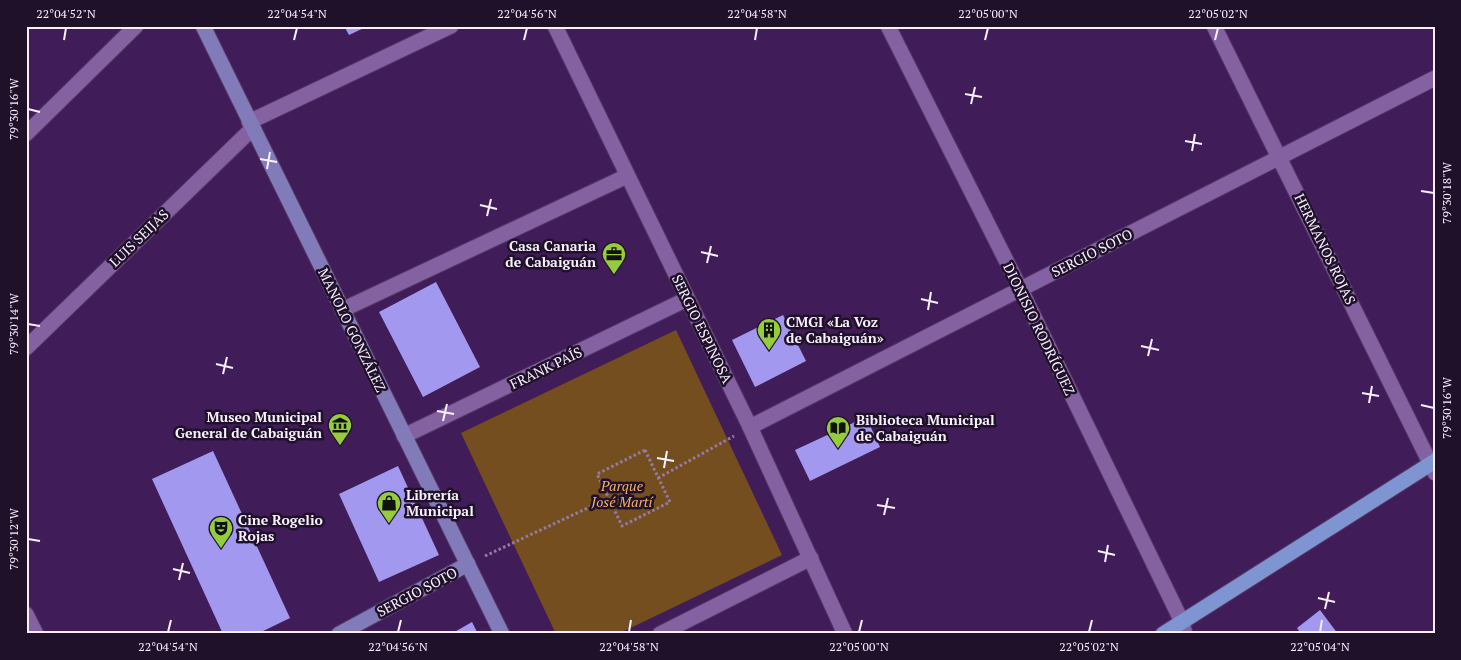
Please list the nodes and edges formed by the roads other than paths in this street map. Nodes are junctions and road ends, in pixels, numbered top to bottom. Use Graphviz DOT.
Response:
graph roads {
  1 [pos="136,26"];
  2 [pos="204,26"];
  3 [pos="451,26"];
  4 [pos="555,26"];
  5 [pos="888,26"];
  6 [pos="1214,26"];
  7 [pos="1435,78"];
  8 [pos="251,125"];
  9 [pos="26,134"];
  10 [pos="1280,157"];
  11 [pos="627,176"];
  12 [pos="1021,290"];
  13 [pos="687,299"];
  14 [pos="342,310"];
  15 [pos="26,348"];
  16 [pos="750,427"];
  17 [pos="404,436"];
  18 [pos="1433,466"];
  19 [pos="811,558"];
  20 [pos="468,564"];
  21 [pos="26,614"];
  22 [pos="1183,628"];
  23 [pos="36,634"];
  24 [pos="339,634"];
  25 [pos="502,634"];
  26 [pos="660,634"];
  27 [pos="845,634"];
  28 [pos="1163,634"];
  1 -- 9 [label="street"];
  2 -- 8 [label="street, MANOLO GONZÁLEZ"];
  3 -- 8 [label="street, LUIS SEIJAS"];
  4 -- 11 [label="street, SERGIO ESPINOSA"];
  5 -- 12 [label="street, DIONISIO RODRÍGUEZ"];
  6 -- 10 [label="street, HERMANOS ROJAS"];
  7 -- 10 [label="street, SERGIO SOTO"];
  8 -- 14 [label="street, MANOLO GONZÁLEZ"];
  8 -- 15 [label="street, LUIS SEIJAS"];
  10 -- 12 [label="street, SERGIO SOTO"];
  10 -- 18 [label="street, HERMANOS ROJAS"];
  11 -- 13 [label="street, SERGIO ESPINOSA"];
  11 -- 14 [label="street"];
  12 -- 16 [label="street, SERGIO SOTO"];
  12 -- 22 [label="street, DIONISIO RODRÍGUEZ"];
  13 -- 16 [label="street, SERGIO ESPINOSA"];
  13 -- 17 [label="street, FRANK PAÍS"];
  14 -- 17 [label="street, MANOLO GONZÁLEZ"];
  16 -- 19 [label="street, SERGIO ESPINOSA"];
  17 -- 20 [label="street, MANOLO GONZÁLEZ"];
  18 -- 22 [label="main road"];
  19 -- 26 [label="street"];
  19 -- 27 [label="street, SERGIO ESPINOSA"];
  20 -- 24 [label="street, SERGIO SOTO"];
  20 -- 25 [label="street, MANOLO GONZÁLEZ"];
  21 -- 23 [label="street"];
  22 -- 28 [label="main road"];
}
